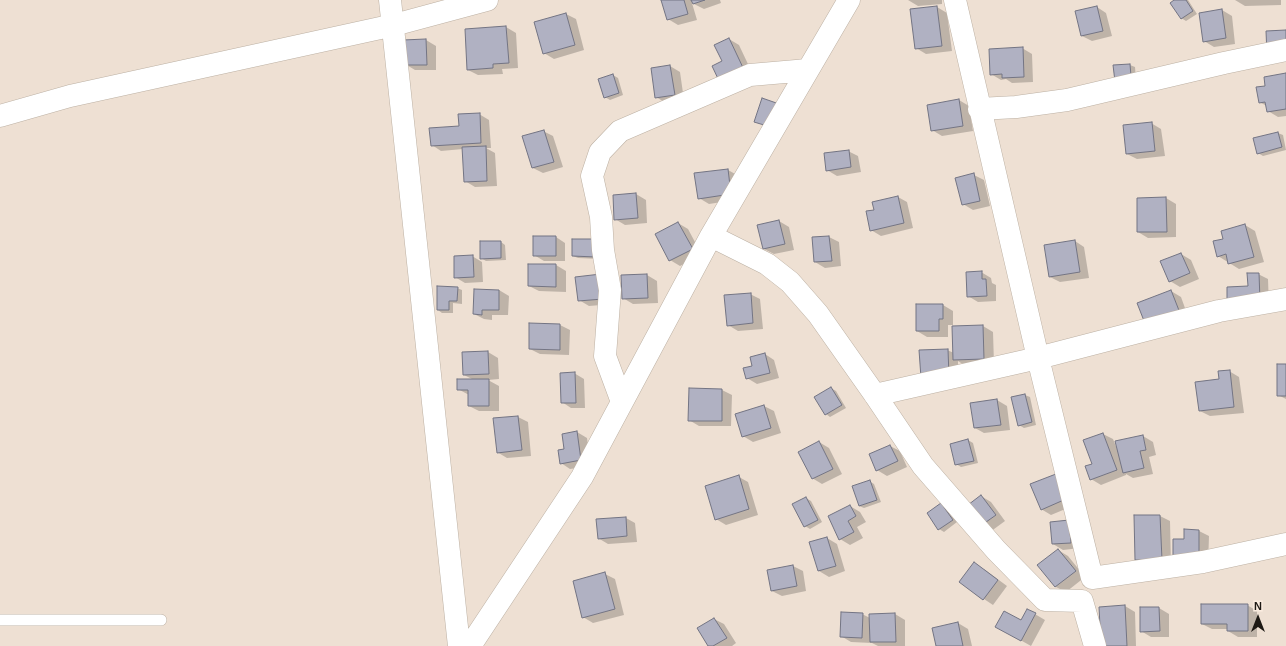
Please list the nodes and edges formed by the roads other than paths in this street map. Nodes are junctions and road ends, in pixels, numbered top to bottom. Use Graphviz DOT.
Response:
graph roads {
  1 [pos="390,0"];
  2 [pos="487,0"];
  3 [pos="849,0"];
  4 [pos="954,0"];
  5 [pos="394,25"];
  6 [pos="1286,50"];
  7 [pos="808,70"];
  8 [pos="979,109"];
  9 [pos="0,116"];
  10 [pos="711,236"];
  11 [pos="1286,299"];
  12 [pos="1038,358"];
  13 [pos="875,395"];
  14 [pos="622,402"];
  15 [pos="1286,544"];
  16 [pos="1092,578"];
  17 [pos="1082,601"];
  18 [pos="0,620"];
  19 [pos="162,620"];
  20 [pos="459,646"];
  21 [pos="470,646"];
  22 [pos="1095,646"];
  1 -- 5 [label="street"];
  2 -- 5 [label="street"];
  3 -- 7 [label="street"];
  4 -- 8 [label="street"];
  5 -- 9 [label="street"];
  5 -- 20 [label="street"];
  6 -- 8 [label="street"];
  7 -- 10 [label="street"];
  7 -- 14 [label="street"];
  8 -- 12 [label="street"];
  10 -- 13 [label="street"];
  10 -- 14 [label="street"];
  11 -- 12 [label="street"];
  12 -- 13 [label="street"];
  12 -- 16 [label="street"];
  13 -- 17 [label="street"];
  14 -- 21 [label="street"];
  15 -- 16 [label="street"];
  16 -- 17 [label="street"];
  17 -- 22 [label="street"];
  18 -- 19 [label="lane"];
}
